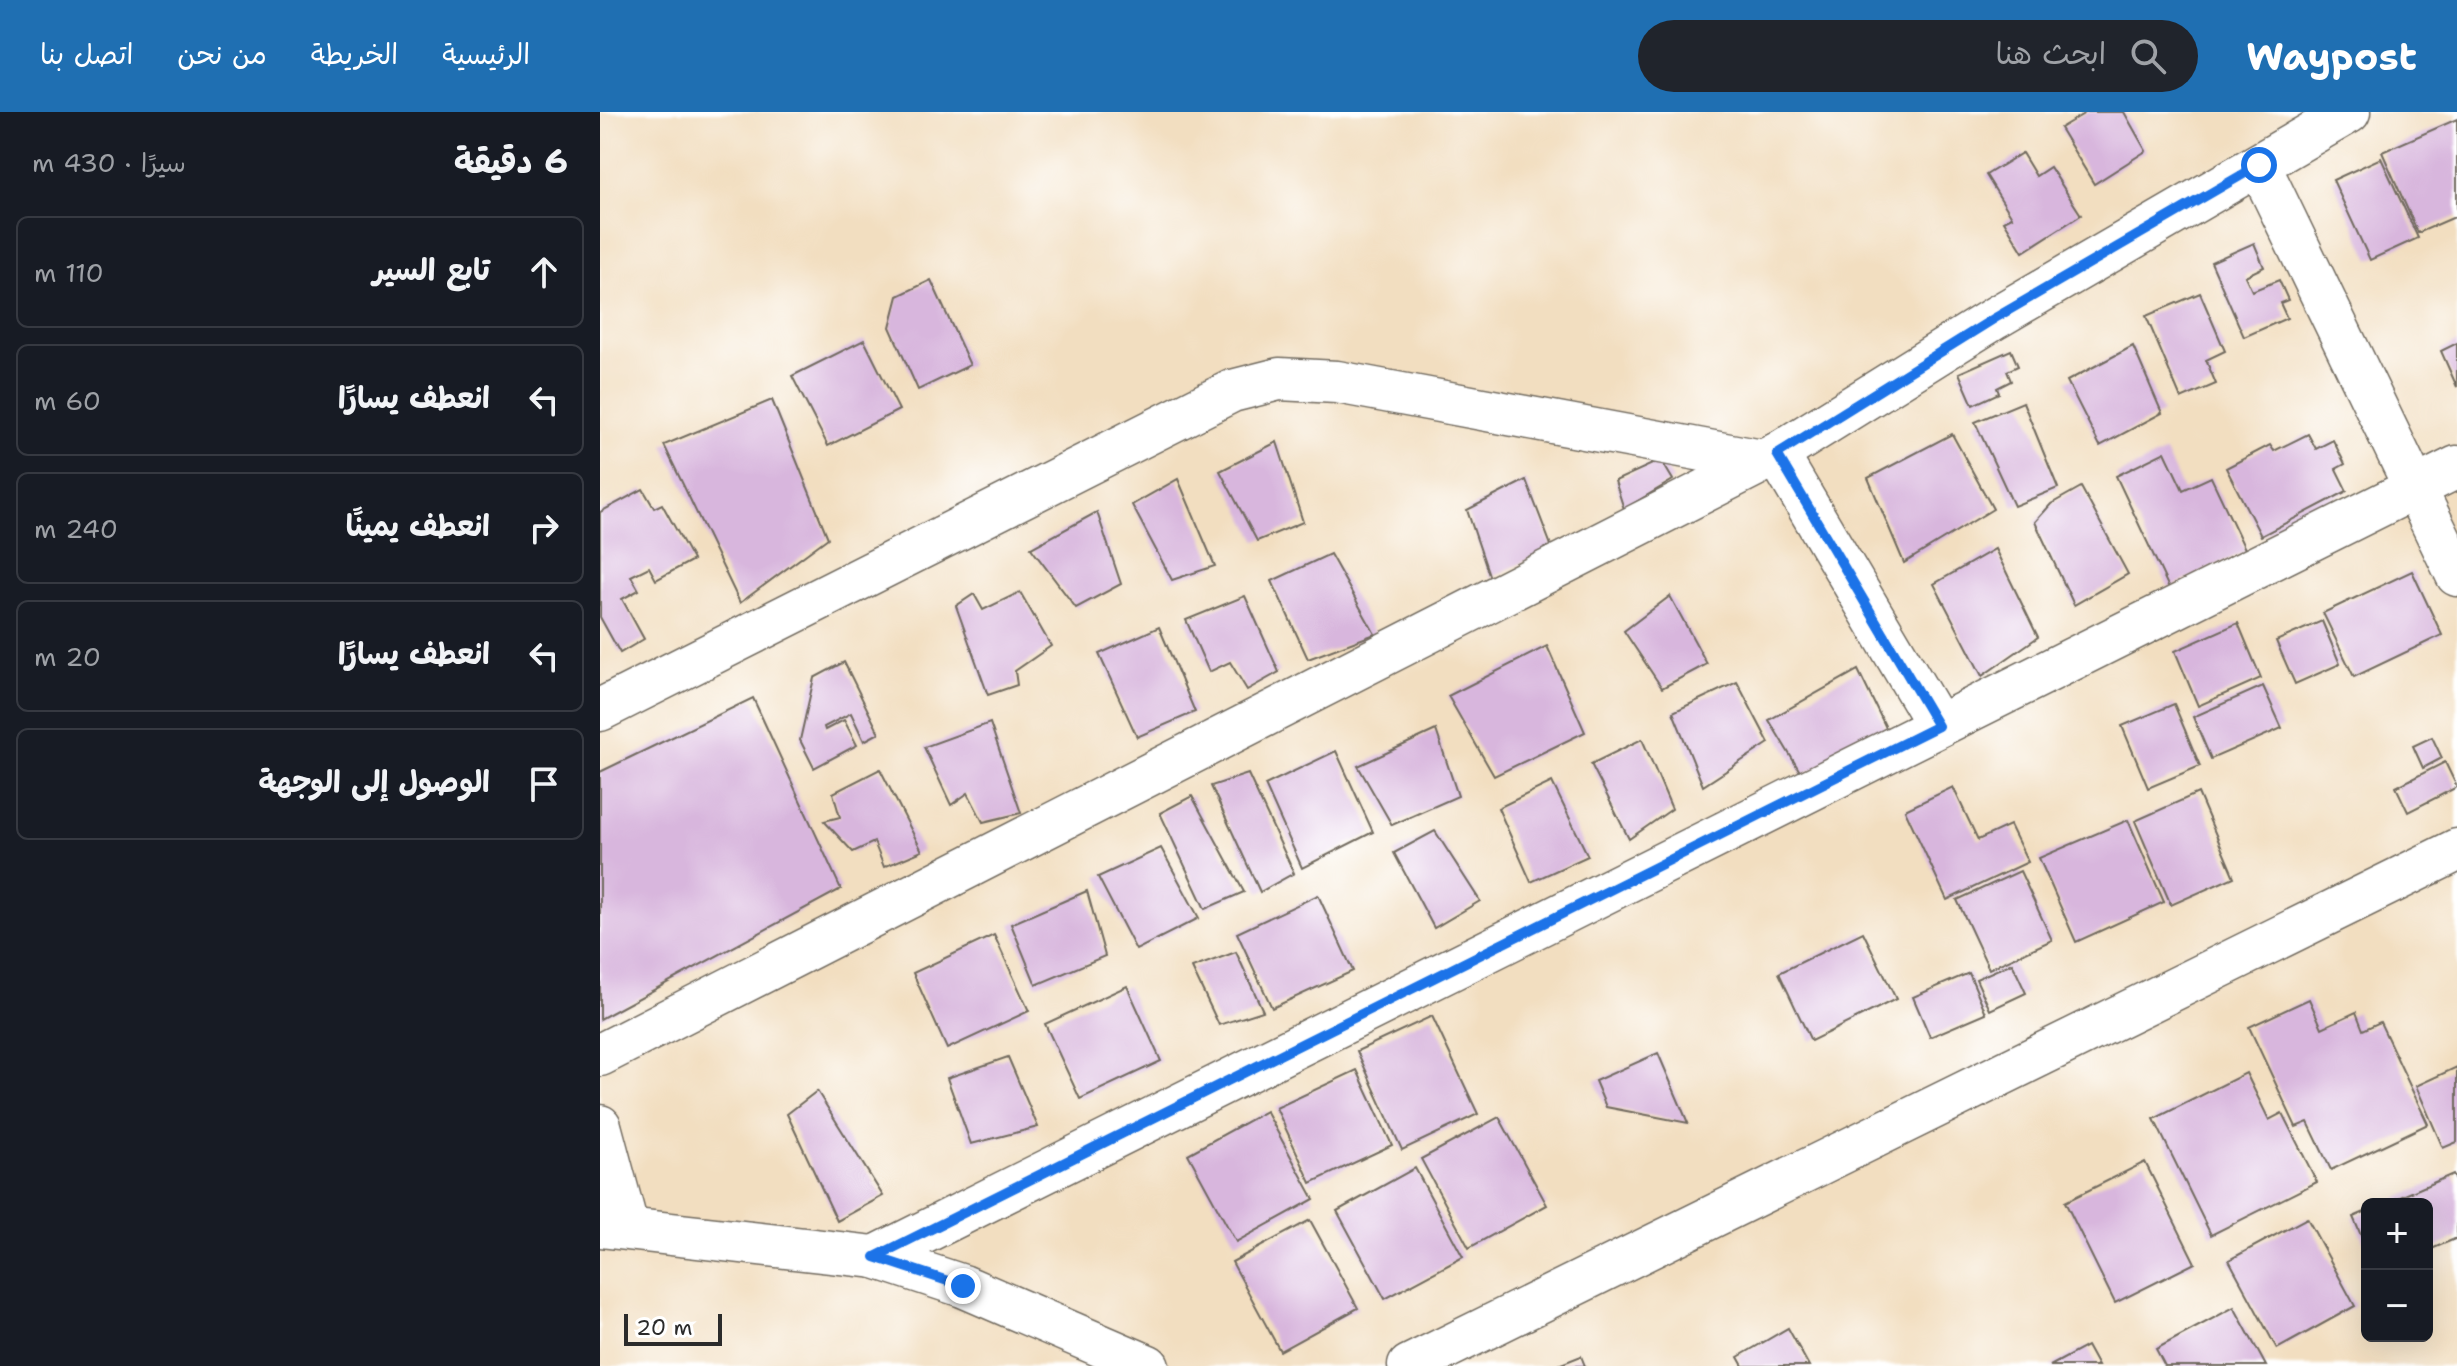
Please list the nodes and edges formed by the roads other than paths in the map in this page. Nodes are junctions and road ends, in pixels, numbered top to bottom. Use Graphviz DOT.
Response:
graph roads {
  1 [pos="2349,112"];
  2 [pos="2259,165"];
  3 [pos="1770,458"];
  4 [pos="2457,467"];
  5 [pos="2414,487"];
  6 [pos="2457,575"];
  7 [pos="600,710"];
  8 [pos="1938,726"];
  9 [pos="2457,850"];
  10 [pos="600,1055"];
  11 [pos="600,1126"];
  12 [pos="614,1226"];
  13 [pos="875,1257"];
  14 [pos="1148,1366"];
  15 [pos="1409,1366"];
  1 -- 2 [label="street"];
  2 -- 3 [label="street"];
  2 -- 5 [label="street"];
  3 -- 7 [label="street"];
  3 -- 8 [label="street"];
  3 -- 10 [label="street"];
  4 -- 5 [label="street"];
  5 -- 6 [label="street"];
  5 -- 8 [label="street"];
  8 -- 13 [label="street"];
  9 -- 15 [label="street"];
  11 -- 12 [label="street"];
  12 -- 13 [label="street"];
  13 -- 14 [label="street"];
}
